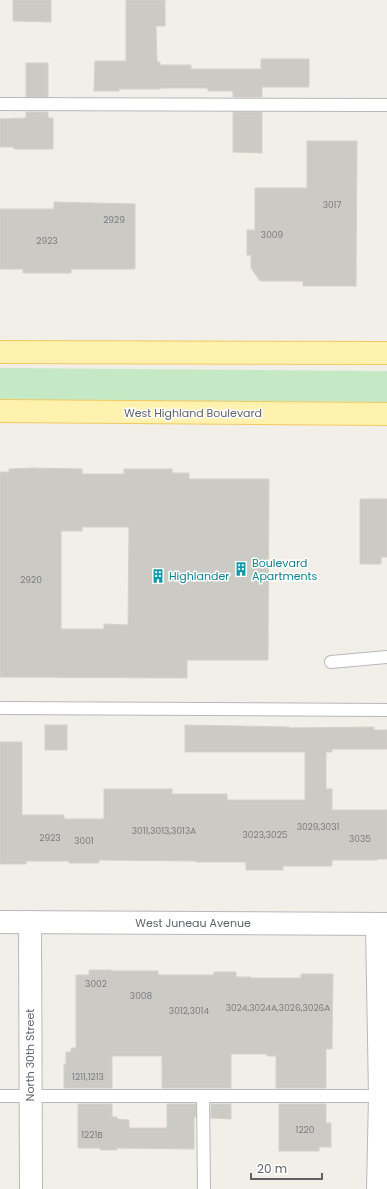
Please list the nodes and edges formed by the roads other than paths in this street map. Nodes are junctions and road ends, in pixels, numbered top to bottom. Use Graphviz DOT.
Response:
graph roads {
  1 [pos="0,104"];
  2 [pos="387,105"];
  3 [pos="0,352"];
  4 [pos="387,353"];
  5 [pos="0,411"];
  6 [pos="387,414"];
  7 [pos="387,657"];
  8 [pos="331,662"];
  9 [pos="0,708"];
  10 [pos="387,710"];
  11 [pos="0,922"];
  12 [pos="30,922"];
  13 [pos="382,924"];
  14 [pos="0,1096"];
  15 [pos="30,1096"];
  16 [pos="203,1096"];
  17 [pos="383,1096"];
  18 [pos="31,1189"];
  19 [pos="204,1189"];
  20 [pos="378,1189"];
  1 -- 2 [label="lane"];
  3 -- 4 [label="main road"];
  5 -- 6 [label="main road, West Highland Boulevard"];
  7 -- 8 [label="lane"];
  9 -- 10 [label="lane"];
  11 -- 12 [label="street, West Juneau Avenue"];
  12 -- 13 [label="street, West Juneau Avenue"];
  12 -- 15 [label="street, North 30th Street"];
  13 -- 17 [label="street"];
  14 -- 15 [label="lane"];
  15 -- 16 [label="lane"];
  15 -- 18 [label="street, North 30th Street"];
  16 -- 17 [label="lane"];
  16 -- 19 [label="lane"];
  17 -- 20 [label="street"];
}
